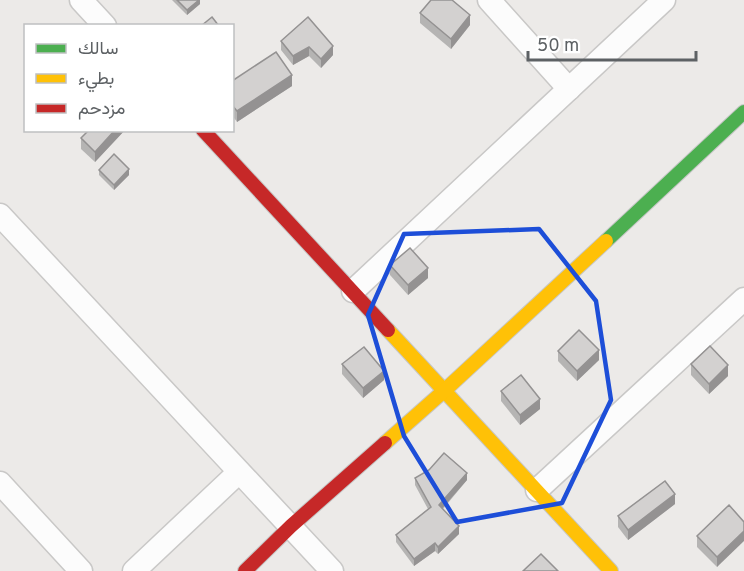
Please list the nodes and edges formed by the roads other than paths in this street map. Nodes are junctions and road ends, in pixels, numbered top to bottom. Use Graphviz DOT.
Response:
graph roads {
  1 [pos="489,0"];
  2 [pos="664,0"];
  3 [pos="569,89"];
  4 [pos="744,112"];
  5 [pos="205,132"];
  6 [pos="0,215"];
  7 [pos="353,291"];
  8 [pos="744,299"];
  9 [pos="445,390"];
  10 [pos="239,472"];
  11 [pos="0,483"];
  12 [pos="537,490"];
  13 [pos="291,526"];
  14 [pos="81,571"];
  15 [pos="134,571"];
  16 [pos="245,571"];
  17 [pos="332,571"];
  18 [pos="610,571"];
  1 -- 3 [label="street"];
  2 -- 3 [label="street"];
  3 -- 7 [label="street"];
  4 -- 9 [label="street"];
  5 -- 7 [label="street"];
  6 -- 10 [label="street"];
  7 -- 9 [label="street"];
  8 -- 12 [label="street"];
  9 -- 12 [label="street"];
  9 -- 13 [label="street"];
  10 -- 13 [label="street"];
  10 -- 15 [label="street"];
  11 -- 14 [label="street"];
  12 -- 18 [label="street"];
  13 -- 16 [label="street"];
  13 -- 17 [label="street"];
}
